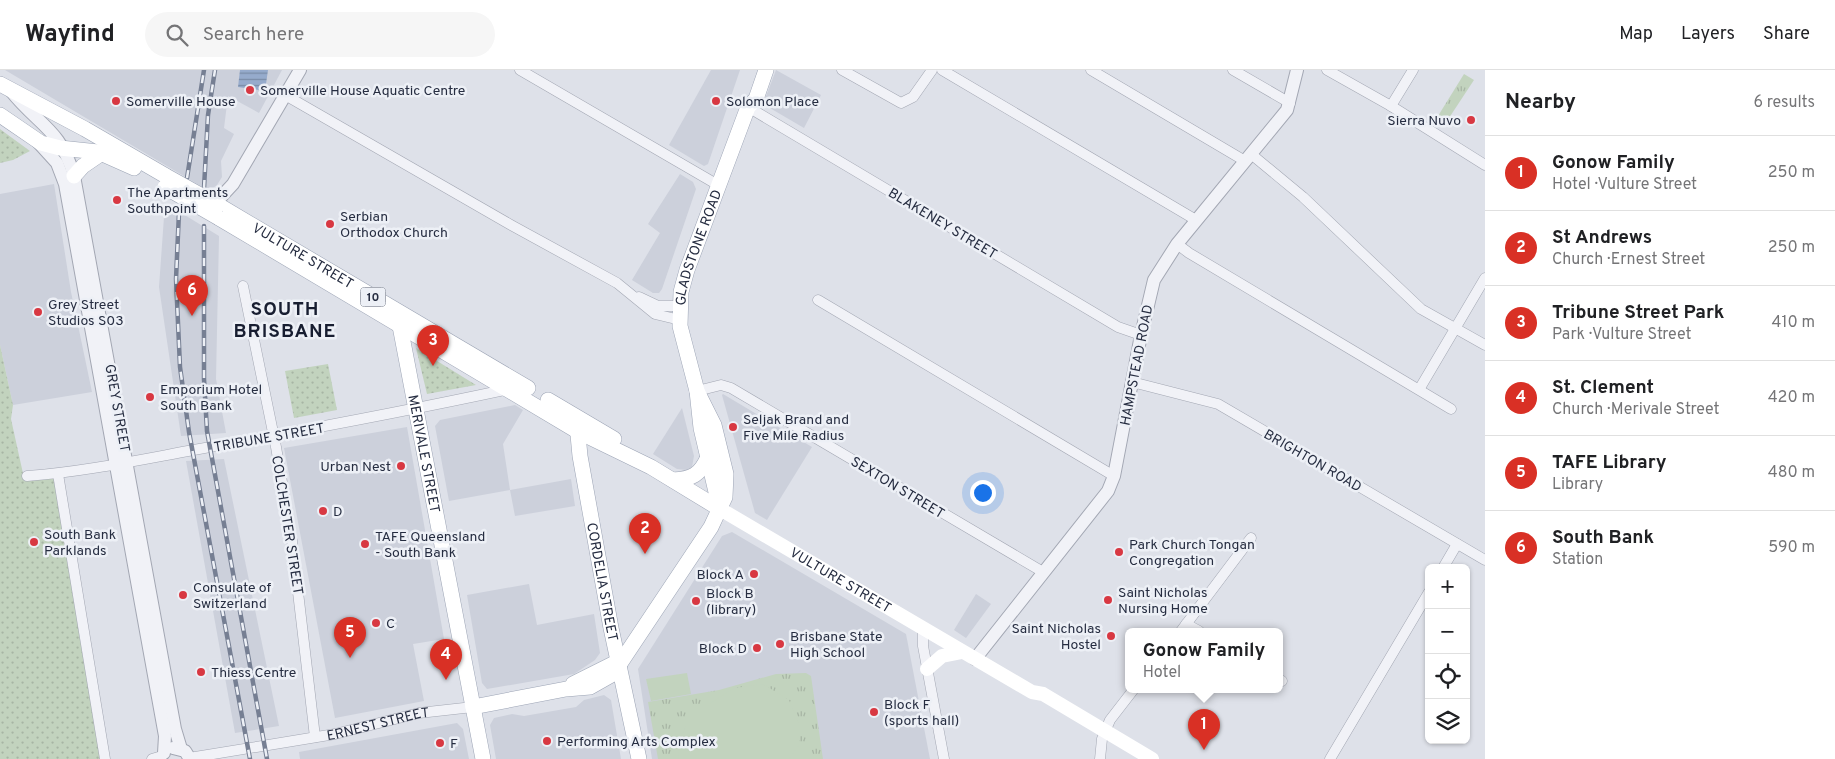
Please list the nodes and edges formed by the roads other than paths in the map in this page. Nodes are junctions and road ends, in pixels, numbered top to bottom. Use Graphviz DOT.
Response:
graph roads {
  1 [pos="300,70"];
  2 [pos="520,70"];
  3 [pos="756,70"];
  4 [pos="766,70"];
  5 [pos="842,70"];
  6 [pos="932,70"];
  7 [pos="942,70"];
  8 [pos="1091,70"];
  9 [pos="1233,70"];
  10 [pos="1297,70"];
  11 [pos="1327,70"];
  12 [pos="1413,70"];
  13 [pos="5,87"];
  14 [pos="285,95"];
  15 [pos="1290,103"];
  16 [pos="1391,106"];
  17 [pos="748,107"];
  18 [pos="0,115"];
  19 [pos="36,140"];
  20 [pos="65,148"];
  21 [pos="102,154"];
  22 [pos="1248,158"];
  23 [pos="1485,165"];
  24 [pos="74,176"];
  25 [pos="166,181"];
  26 [pos="233,184"];
  27 [pos="718,185"];
  28 [pos="220,208"];
  29 [pos="1196,220"];
  30 [pos="1177,244"];
  31 [pos="1485,278"];
  32 [pos="243,286"];
  33 [pos="818,300"];
  34 [pos="680,313"];
  35 [pos="400,326"];
  36 [pos="1455,329"];
  37 [pos="1141,335"];
  38 [pos="1485,344"];
  39 [pos="1132,382"];
  40 [pos="1420,388"];
  41 [pos="509,389"];
  42 [pos="697,391"];
  43 [pos="562,408"];
  44 [pos="1451,409"];
  45 [pos="417,410"];
  46 [pos="579,432"];
  47 [pos="274,436"];
  48 [pos="607,445"];
  49 [pos="708,457"];
  50 [pos="581,459"];
  51 [pos="121,464"];
  52 [pos="651,467"];
  53 [pos="58,474"];
  54 [pos="27,476"];
  55 [pos="1114,476"];
  56 [pos="673,480"];
  57 [pos="720,509"];
  58 [pos="1251,538"];
  59 [pos="1457,544"];
  60 [pos="1485,560"];
  61 [pos="1445,564"];
  62 [pos="1044,572"];
  63 [pos="1425,599"];
  64 [pos="1183,628"];
  65 [pos="923,630"];
  66 [pos="962,652"];
  67 [pos="975,660"];
  68 [pos="619,662"];
  69 [pos="927,669"];
  70 [pos="1131,693"];
  71 [pos="473,706"];
  72 [pos="1104,735"];
  73 [pos="315,737"];
  74 [pos="187,755"];
  75 [pos="160,757"];
  76 [pos="105,759"];
  77 [pos="483,759"];
  78 [pos="639,759"];
  79 [pos="944,759"];
  80 [pos="1100,759"];
  81 [pos="1135,759"];
  82 [pos="1152,759"];
  83 [pos="1330,759"];
  1 -- 14 [label="street"];
  2 -- 27 [label="street"];
  3 -- 17 [label="main road, GLADSTONE ROAD"];
  4 -- 17 [label="main road, GLADSTONE ROAD"];
  5 -- 6 [label="street"];
  7 -- 29 [label="street"];
  8 -- 22 [label="street"];
  9 -- 15 [label="street"];
  10 -- 15 [label="street, HAMPSTEAD ROAD"];
  11 -- 16 [label="street"];
  12 -- 16 [label="street"];
  13 -- 20 [label="street, GREY STREET"];
  13 -- 25 [label="main road, VULTURE STREET / 10"];
  14 -- 26 [label="street"];
  14 -- 34 [label="street"];
  15 -- 22 [label="street, HAMPSTEAD ROAD"];
  16 -- 23 [label="street"];
  17 -- 27 [label="main road, GLADSTONE ROAD"];
  17 -- 37 [label="street, BLAKENEY STREET"];
  18 -- 19 [label="main road, VULTURE STREET / 10"];
  19 -- 20 [label="main road, VULTURE STREET / 10"];
  19 -- 51 [label="street, GREY STREET"];
  20 -- 21 [label="main road, VULTURE STREET / 10"];
  20 -- 24 [label="street, GREY STREET"];
  21 -- 24 [label="main road"];
  21 -- 25 [label="main road, VULTURE STREET / 10"];
  22 -- 29 [label="street, HAMPSTEAD ROAD"];
  22 -- 36 [label="street"];
  24 -- 51 [label="street, GREY STREET"];
  25 -- 28 [label="main road, VULTURE STREET / 10, bridge"];
  26 -- 28 [label="street"];
  26 -- 28 [label="street"];
  27 -- 34 [label="main road, GLADSTONE ROAD"];
  28 -- 35 [label="main road, VULTURE STREET / 10"];
  28 -- 43 [label="main road, VULTURE STREET / 10"];
  29 -- 30 [label="street, HAMPSTEAD ROAD"];
  30 -- 37 [label="street, HAMPSTEAD ROAD"];
  30 -- 40 [label="street"];
  31 -- 36 [label="street"];
  32 -- 47 [label="street, COLCHESTER STREET"];
  33 -- 55 [label="street"];
  34 -- 42 [label="main road, GLADSTONE ROAD"];
  35 -- 41 [label="main road, VULTURE STREET / 10"];
  35 -- 45 [label="main road, MERIVALE STREET"];
  36 -- 38 [label="street"];
  36 -- 40 [label="street"];
  37 -- 39 [label="street, HAMPSTEAD ROAD"];
  39 -- 55 [label="street, HAMPSTEAD ROAD"];
  39 -- 59 [label="street, BRIGHTON ROAD"];
  40 -- 44 [label="street"];
  41 -- 45 [label="street, TRIBUNE STREET"];
  41 -- 46 [label="main road, VULTURE STREET / 10"];
  42 -- 49 [label="main road, GLADSTONE ROAD"];
  42 -- 57 [label="main road, GLADSTONE ROAD"];
  42 -- 62 [label="street, SEXTON STREET"];
  43 -- 46 [label="main road, CORDELIA STREET / 10"];
  43 -- 52 [label="main road, VULTURE STREET"];
  45 -- 47 [label="street, TRIBUNE STREET"];
  45 -- 71 [label="main road, MERIVALE STREET"];
  46 -- 48 [label="main road, VULTURE STREET"];
  46 -- 50 [label="main road, CORDELIA STREET / 10"];
  47 -- 51 [label="street, TRIBUNE STREET"];
  47 -- 73 [label="street, COLCHESTER STREET"];
  48 -- 50 [label="main road"];
  48 -- 52 [label="main road, VULTURE STREET"];
  49 -- 56 [label="main road"];
  49 -- 57 [label="main road, GLADSTONE ROAD"];
  50 -- 68 [label="main road, CORDELIA STREET / 10"];
  51 -- 53 [label="street, TRIBUNE STREET"];
  51 -- 74 [label="street, GREY STREET"];
  51 -- 75 [label="street, GREY STREET"];
  52 -- 56 [label="main road, VULTURE STREET"];
  53 -- 54 [label="street, TRIBUNE STREET"];
  53 -- 76 [label="street"];
  55 -- 62 [label="street, HAMPSTEAD ROAD"];
  56 -- 57 [label="main road, VULTURE STREET"];
  57 -- 65 [label="main road, VULTURE STREET"];
  57 -- 68 [label="main road, ERNEST STREET"];
  58 -- 64 [label="street"];
  59 -- 60 [label="street, BRIGHTON ROAD"];
  59 -- 61 [label="street"];
  62 -- 67 [label="street, HAMPSTEAD ROAD"];
  63 -- 83 [label="street"];
  65 -- 66 [label="main road, VULTURE STREET"];
  65 -- 69 [label="street"];
  66 -- 67 [label="main road, VULTURE STREET"];
  66 -- 69 [label="main road"];
  67 -- 72 [label="main road, VULTURE STREET"];
  68 -- 71 [label="main road, ERNEST STREET"];
  68 -- 78 [label="main road, CORDELIA STREET / 10"];
  69 -- 79 [label="street"];
  70 -- 72 [label="street"];
  71 -- 73 [label="street, ERNEST STREET"];
  71 -- 77 [label="main road, MERIVALE STREET"];
  72 -- 80 [label="street"];
  72 -- 81 [label="main road, VULTURE STREET"];
  72 -- 82 [label="main road, VULTURE STREET"];
  73 -- 74 [label="street, ERNEST STREET"];
  74 -- 75 [label="street"];
}
